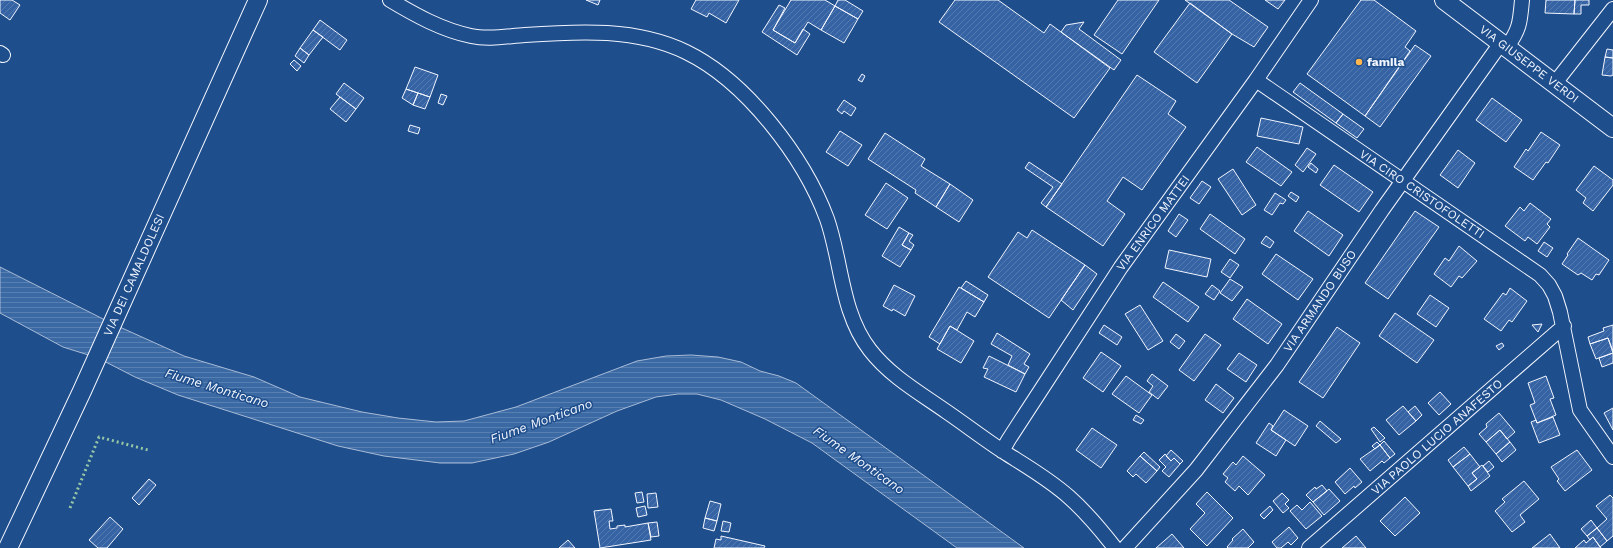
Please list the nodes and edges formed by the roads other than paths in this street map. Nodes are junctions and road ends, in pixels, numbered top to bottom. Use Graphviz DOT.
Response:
graph roads {
  1 [pos="258,0"];
  2 [pos="390,0"];
  3 [pos="1311,0"];
  4 [pos="1444,0"];
  5 [pos="1522,0"];
  6 [pos="1613,9"];
  7 [pos="1504,45"];
  8 [pos="1256,80"];
  9 [pos="1555,84"];
  10 [pos="1613,128"];
  11 [pos="1403,182"];
  12 [pos="1564,326"];
  13 [pos="1002,451"];
  14 [pos="1613,457"];
  15 [pos="8,548"];
  16 [pos="1115,548"];
  17 [pos="1124,548"];
  18 [pos="1309,548"];
  1 -- 15 [label="main road, VIA DEI CAMALDOLESI"];
  2 -- 13 [label="street"];
  3 -- 8 [label="street, VIA ENRICO MATTEI"];
  4 -- 7 [label="main road, VIA GIUSEPPE VERDI"];
  5 -- 7 [label="street, VIA ARMANDO BUSO"];
  6 -- 9 [label="street"];
  7 -- 9 [label="main road, VIA GIUSEPPE VERDI"];
  7 -- 11 [label="street, VIA ARMANDO BUSO"];
  8 -- 11 [label="street, VIA CIRO CRISTOFOLETTI"];
  8 -- 13 [label="street, VIA ENRICO MATTEI"];
  9 -- 10 [label="main road, VIA GIUSEPPE VERDI"];
  11 -- 12 [label="street, VIA CIRO CRISTOFOLETTI"];
  11 -- 17 [label="street, VIA ARMANDO BUSO"];
  12 -- 14 [label="street, VIA CIRO CRISTOFOLETTI"];
  12 -- 18 [label="street, VIA PAOLO LUCIO ANAFESTO"];
  13 -- 16 [label="street"];
}
